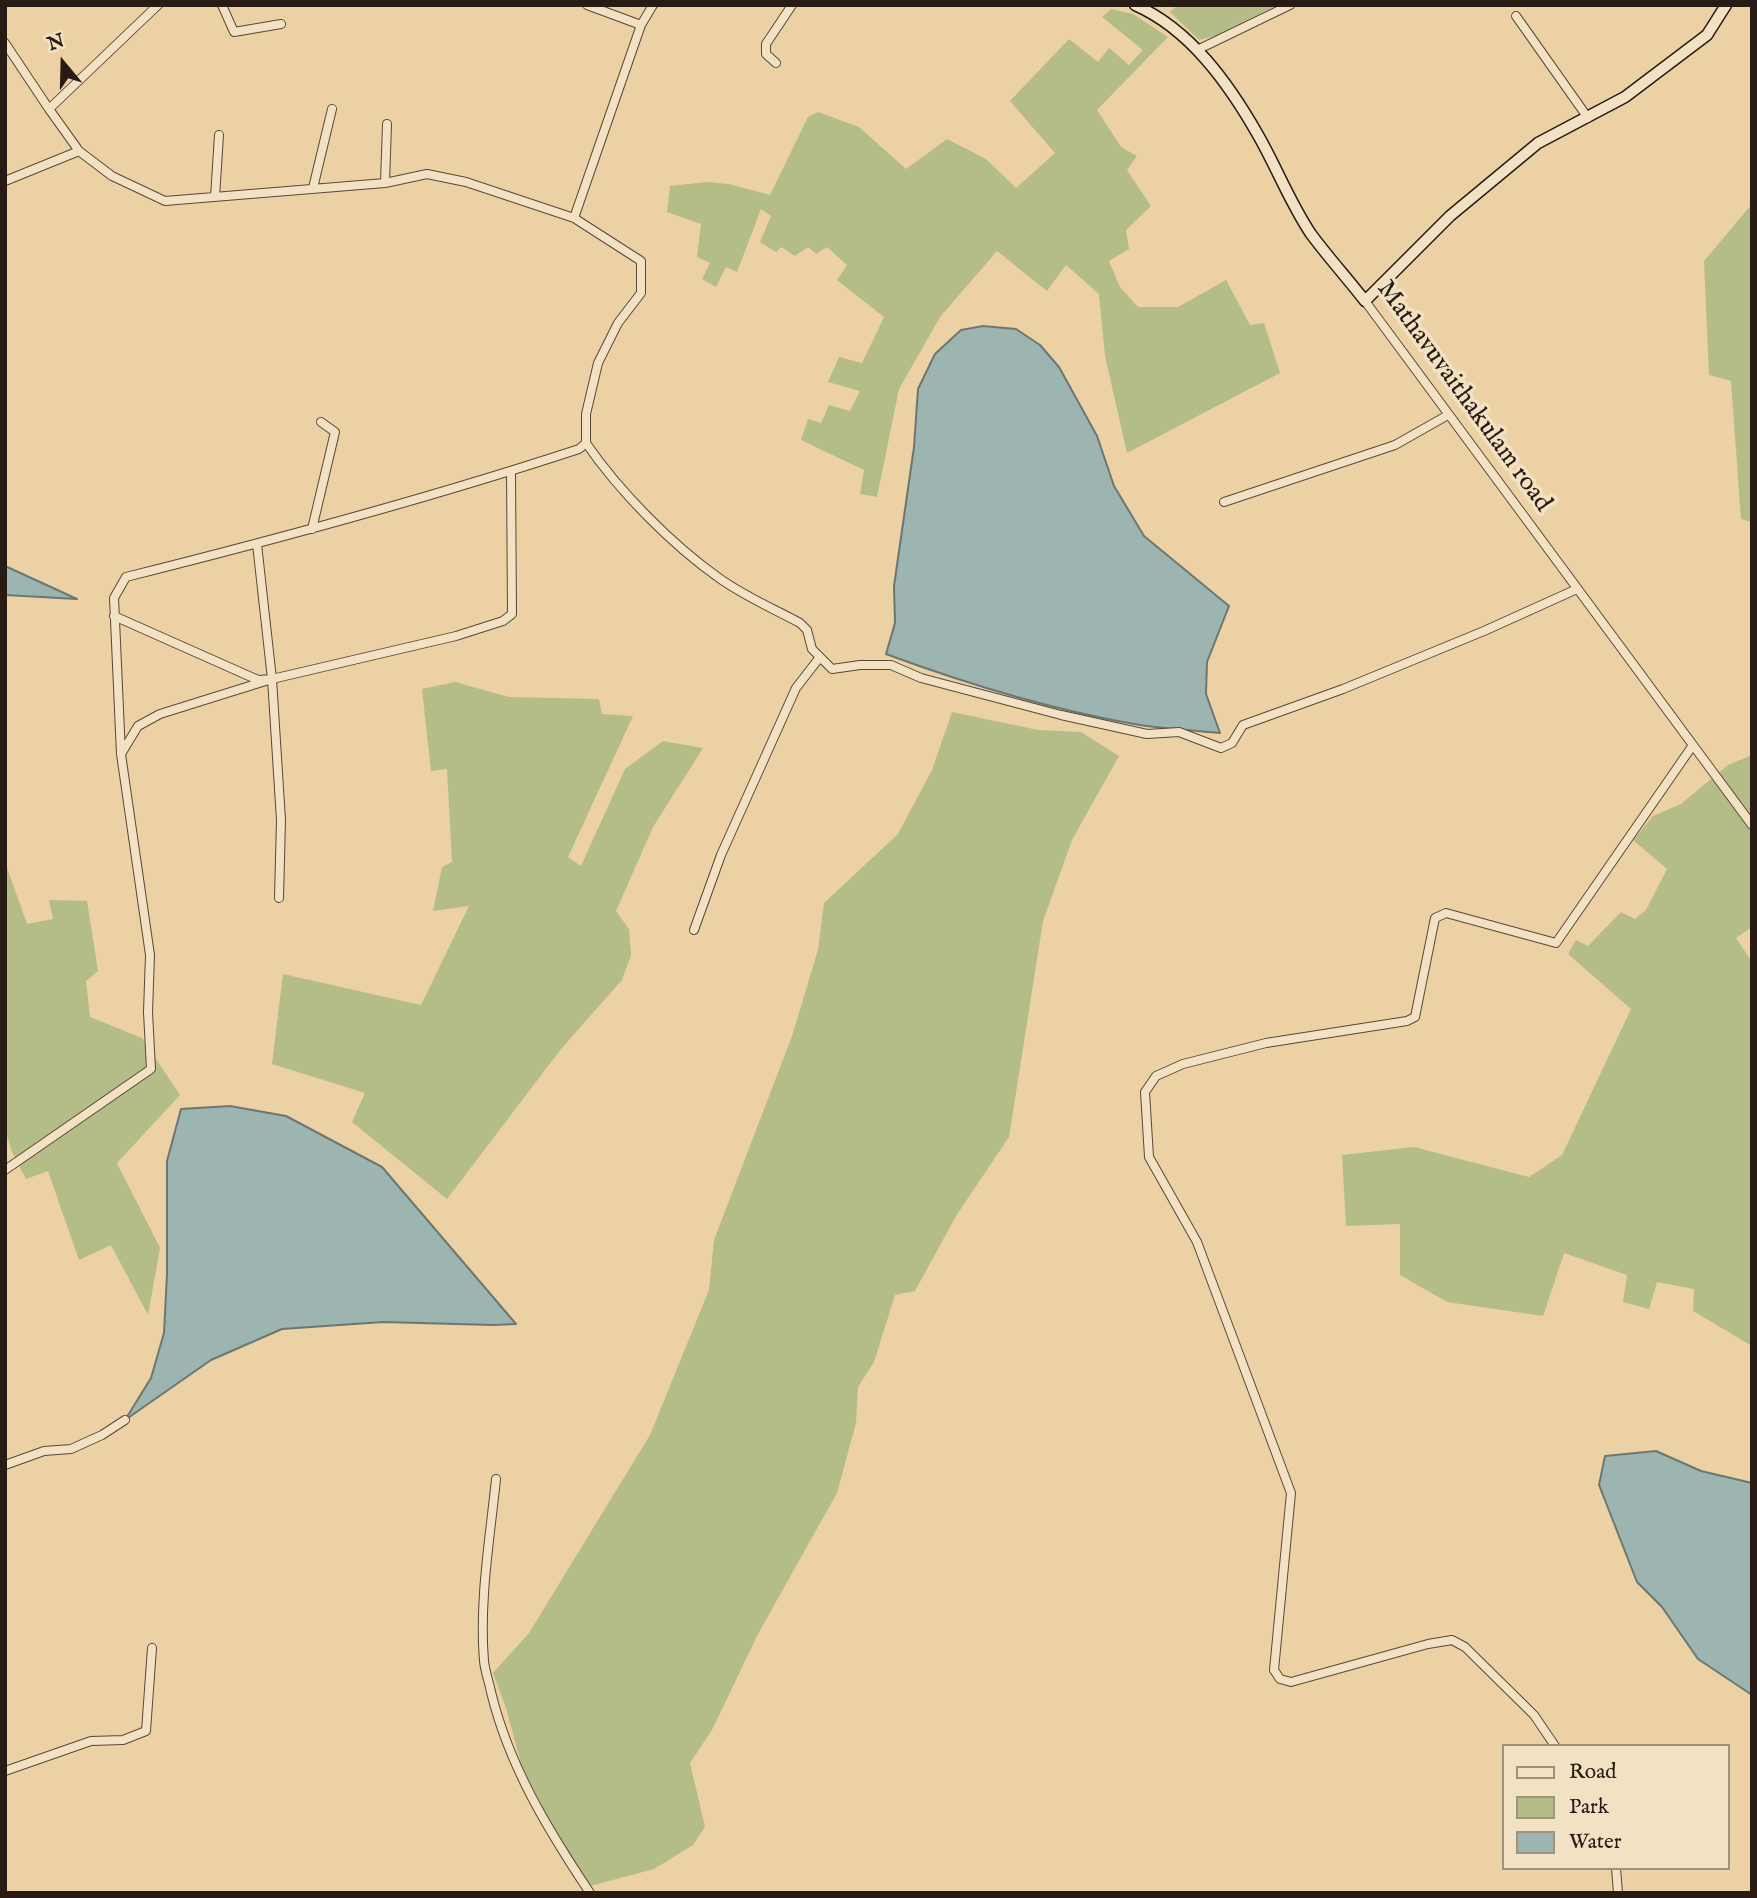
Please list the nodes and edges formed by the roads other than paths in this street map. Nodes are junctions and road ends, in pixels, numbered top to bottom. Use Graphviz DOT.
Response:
graph roads {
  1 [pos="158,5"];
  2 [pos="222,5"];
  3 [pos="587,5"];
  4 [pos="653,5"];
  5 [pos="792,5"];
  6 [pos="1135,5"];
  7 [pos="1290,5"];
  8 [pos="1726,5"];
  9 [pos="1516,16"];
  10 [pos="281,24"];
  11 [pos="641,25"];
  12 [pos="5,43"];
  13 [pos="1197,50"];
  14 [pos="776,63"];
  15 [pos="49,109"];
  16 [pos="332,109"];
  17 [pos="1588,118"];
  18 [pos="387,124"];
  19 [pos="219,135"];
  20 [pos="79,151"];
  21 [pos="5,181"];
  22 [pos="386,183"];
  23 [pos="313,188"];
  24 [pos="215,197"];
  25 [pos="573,218"];
  26 [pos="1365,301"];
  27 [pos="1448,415"];
  28 [pos="321,422"];
  29 [pos="586,443"];
  30 [pos="511,471"];
  31 [pos="1224,502"];
  32 [pos="312,529"];
  33 [pos="257,544"];
  34 [pos="1577,589"];
  35 [pos="114,616"];
  36 [pos="820,657"];
  37 [pos="272,679"];
  38 [pos="1693,746"];
  39 [pos="121,754"];
  40 [pos="1752,825"];
  41 [pos="279,898"];
  42 [pos="694,930"];
  43 [pos="5,1170"];
  44 [pos="125,1420"];
  45 [pos="5,1465"];
  46 [pos="496,1479"];
  47 [pos="152,1648"];
  48 [pos="1554,1744"];
  49 [pos="5,1770"];
  50 [pos="1616,1870"];
  51 [pos="590,1893"];
  52 [pos="1618,1893"];
  1 -- 15 [label="street"];
  2 -- 10 [label="street"];
  3 -- 11 [label="street"];
  4 -- 11 [label="street"];
  5 -- 14 [label="street"];
  6 -- 13 [label="street, Mathavuvaithakulam road"];
  7 -- 13 [label="street"];
  8 -- 17 [label="street"];
  9 -- 17 [label="street"];
  11 -- 25 [label="street"];
  12 -- 15 [label="street"];
  13 -- 26 [label="street, Mathavuvaithakulam road"];
  15 -- 20 [label="street"];
  16 -- 23 [label="street"];
  17 -- 26 [label="street"];
  18 -- 22 [label="street"];
  19 -- 24 [label="street"];
  20 -- 21 [label="street"];
  20 -- 24 [label="street"];
  22 -- 23 [label="street"];
  22 -- 25 [label="street"];
  23 -- 24 [label="street"];
  25 -- 29 [label="street"];
  26 -- 27 [label="street, Mathavuvaithakulam road"];
  27 -- 31 [label="street"];
  27 -- 34 [label="street, Mathavuvaithakulam road"];
  28 -- 32 [label="street"];
  29 -- 30 [label="street"];
  29 -- 36 [label="street"];
  30 -- 32 [label="street"];
  30 -- 37 [label="street"];
  32 -- 33 [label="street"];
  33 -- 35 [label="street"];
  33 -- 37 [label="street"];
  34 -- 36 [label="street"];
  34 -- 38 [label="street, Mathavuvaithakulam road"];
  35 -- 37 [label="street"];
  35 -- 39 [label="street"];
  36 -- 42 [label="street"];
  37 -- 39 [label="street"];
  37 -- 41 [label="street"];
  38 -- 40 [label="street, Mathavuvaithakulam road"];
  38 -- 48 [label="street"];
  39 -- 43 [label="street"];
  44 -- 45 [label="street"];
  46 -- 51 [label="street"];
  47 -- 49 [label="street"];
  50 -- 52 [label="street"];
}
